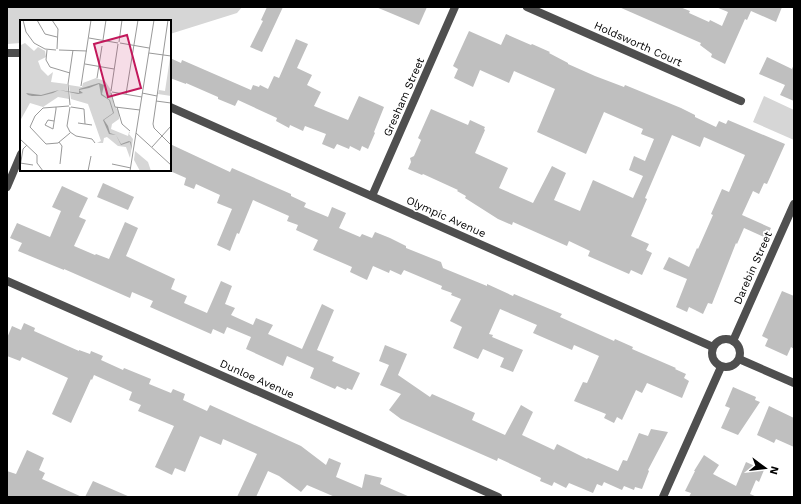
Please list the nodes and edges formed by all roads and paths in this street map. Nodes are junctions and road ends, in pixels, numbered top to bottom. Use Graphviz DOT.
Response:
graph roads {
  1 [pos="455,7"];
  2 [pos="527,7"];
  3 [pos="7,53"];
  4 [pos="20,53"];
  5 [pos="741,101"];
  6 [pos="171,107"];
  7 [pos="20,156"];
  8 [pos="7,186"];
  9 [pos="372,196"];
  10 [pos="794,204"];
  11 [pos="7,281"];
  12 [pos="733,341"];
  13 [pos="713,346"];
  14 [pos="739,359"];
  15 [pos="721,367"];
  16 [pos="794,383"];
  17 [pos="498,497"];
  18 [pos="663,497"];
  1 -- 9 [label="street, Gresham Street"];
  2 -- 5 [label="street, Holdsworth Court"];
  3 -- 4 [label="street"];
  6 -- 9 [label="street, Olympic Avenue"];
  7 -- 8 [label="street"];
  9 -- 13 [label="street, Olympic Avenue"];
  10 -- 12 [label="street, Darebin Street"];
  11 -- 17 [label="street, Dunloe Avenue"];
  12 -- 13 [label="street"];
  12 -- 14 [label="street"];
  13 -- 15 [label="street"];
  14 -- 15 [label="street"];
  14 -- 16 [label="street"];
  15 -- 18 [label="street"];
}
